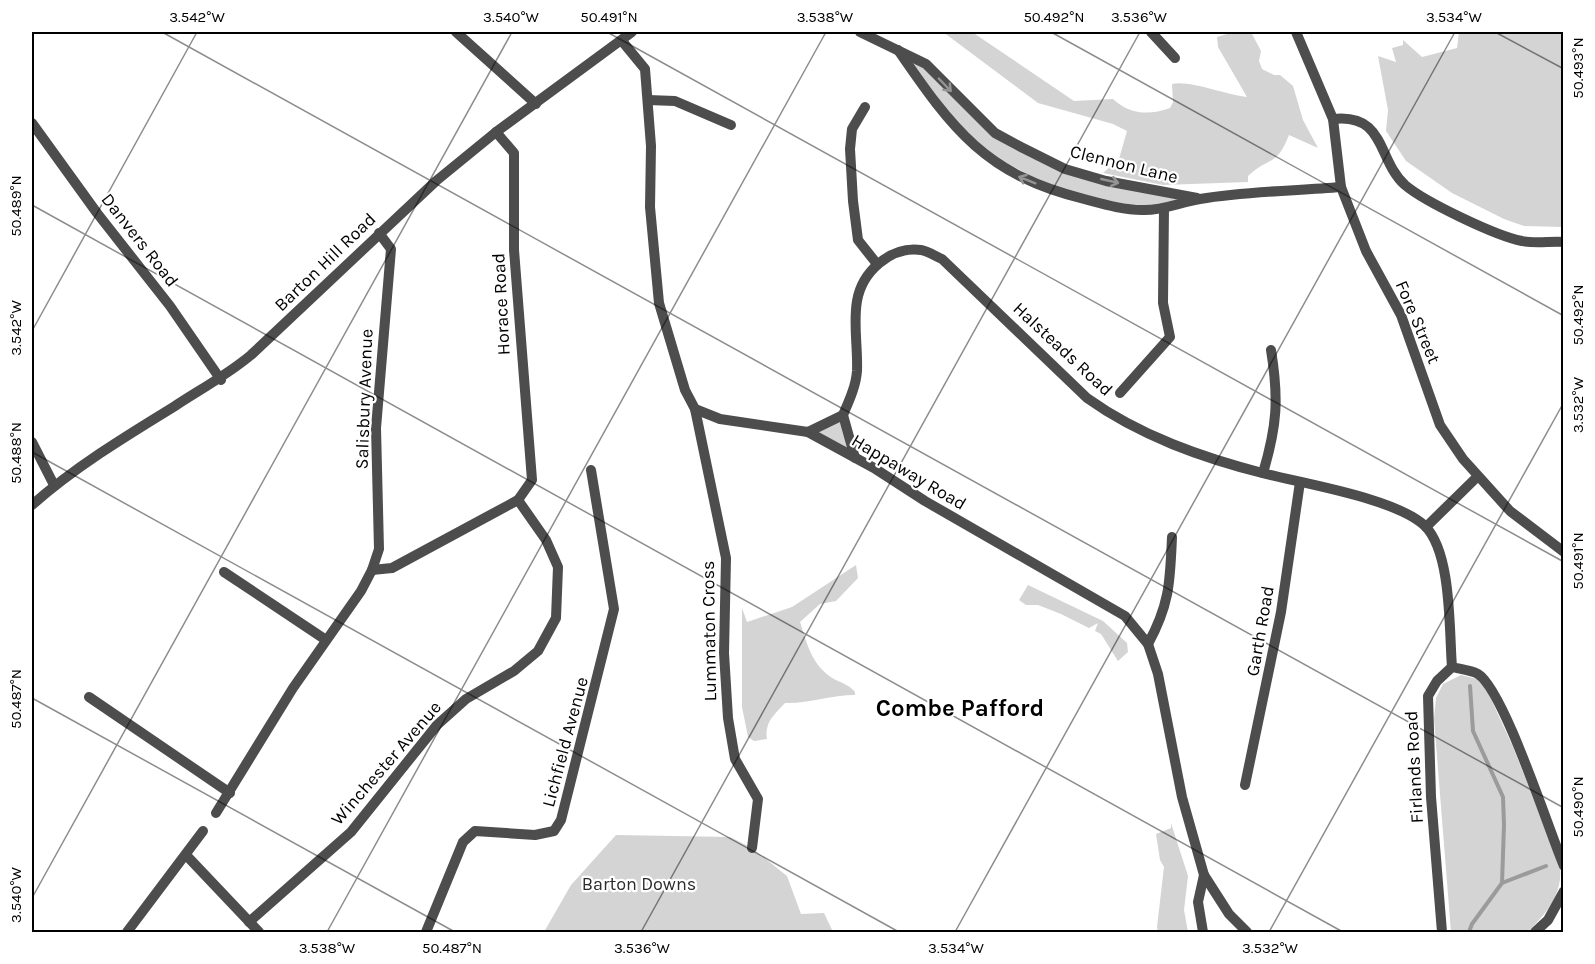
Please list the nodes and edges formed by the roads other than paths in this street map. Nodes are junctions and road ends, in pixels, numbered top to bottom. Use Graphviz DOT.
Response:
graph roads {
  1 [pos="632,32"];
  2 [pos="860,32"];
  3 [pos="1151,32"];
  4 [pos="1296,32"];
  5 [pos="463,34"];
  6 [pos="621,41"];
  7 [pos="898,50"];
  8 [pos="1175,58"];
  9 [pos="648,100"];
  10 [pos="536,104"];
  11 [pos="865,106"];
  12 [pos="1333,119"];
  13 [pos="32,123"];
  14 [pos="731,125"];
  15 [pos="496,132"];
  16 [pos="1341,187"];
  17 [pos="1200,199"];
  18 [pos="1164,208"];
  19 [pos="379,233"];
  20 [pos="1563,242"];
  21 [pos="877,264"];
  22 [pos="1271,350"];
  23 [pos="221,380"];
  24 [pos="1120,393"];
  25 [pos="695,409"];
  26 [pos="843,415"];
  27 [pos="808,432"];
  28 [pos="32,442"];
  29 [pos="855,458"];
  30 [pos="591,470"];
  31 [pos="1263,473"];
  32 [pos="1477,477"];
  33 [pos="1300,482"];
  34 [pos="54,485"];
  35 [pos="518,500"];
  36 [pos="32,505"];
  37 [pos="1426,527"];
  38 [pos="1172,537"];
  39 [pos="1563,552"];
  40 [pos="372,570"];
  41 [pos="224,572"];
  42 [pos="326,640"];
  43 [pos="1148,644"];
  44 [pos="1452,667"];
  45 [pos="89,697"];
  46 [pos="1245,785"];
  47 [pos="230,794"];
  48 [pos="216,813"];
  49 [pos="203,831"];
  50 [pos="752,848"];
  51 [pos="186,855"];
  52 [pos="1562,860"];
  53 [pos="1204,874"];
  54 [pos="1563,891"];
  55 [pos="249,922"];
  56 [pos="128,933"];
  57 [pos="259,933"];
  58 [pos="426,933"];
  59 [pos="1203,933"];
  60 [pos="1247,933"];
  61 [pos="1442,933"];
  62 [pos="1535,933"];
  1 -- 6 [label="street, Barton Hill Road"];
  2 -- 7 [label="street, Clennon Lane"];
  3 -- 8 [label="street"];
  4 -- 12 [label="street, Fore Street"];
  5 -- 10 [label="street"];
  6 -- 9 [label="street"];
  6 -- 10 [label="street, Barton Hill Road"];
  7 -- 17 [label="street, Clennon Lane, one-way"];
  18 -- 7 [label="street, Clennon Lane, one-way"];
  9 -- 14 [label="street"];
  9 -- 25 [label="street"];
  10 -- 15 [label="street, Barton Hill Road"];
  11 -- 21 [label="street"];
  12 -- 16 [label="street, Fore Street"];
  12 -- 20 [label="street"];
  13 -- 23 [label="street, Danvers Road"];
  15 -- 19 [label="street, Barton Hill Road"];
  15 -- 35 [label="street, Horace Road"];
  16 -- 17 [label="street, Clennon Lane"];
  16 -- 32 [label="street, Fore Street"];
  17 -- 18 [label="street, Clennon Lane"];
  18 -- 24 [label="street"];
  19 -- 23 [label="street, Barton Hill Road"];
  19 -- 40 [label="street, Salisbury Avenue"];
  21 -- 26 [label="street"];
  21 -- 31 [label="street, Halsteads Road"];
  22 -- 31 [label="street"];
  23 -- 34 [label="street, Barton Hill Road"];
  25 -- 27 [label="street, Happaway Road"];
  25 -- 50 [label="street, Lummaton Cross"];
  26 -- 27 [label="street"];
  26 -- 29 [label="street"];
  27 -- 29 [label="street, Happaway Road"];
  28 -- 34 [label="street"];
  29 -- 43 [label="street, Happaway Road"];
  30 -- 58 [label="street, Lichfield Avenue"];
  31 -- 33 [label="street, Halsteads Road"];
  32 -- 37 [label="street"];
  32 -- 39 [label="street, Fore Street"];
  33 -- 37 [label="street, Halsteads Road"];
  33 -- 46 [label="street, Garth Road"];
  34 -- 36 [label="street, Barton Hill Road"];
  35 -- 40 [label="street"];
  35 -- 55 [label="street, Winchester Avenue"];
  37 -- 44 [label="street"];
  38 -- 43 [label="street"];
  40 -- 42 [label="street, Salisbury Avenue"];
  41 -- 42 [label="street"];
  42 -- 47 [label="street, Salisbury Avenue"];
  43 -- 53 [label="street, Happaway Road"];
  44 -- 52 [label="street"];
  44 -- 61 [label="street, Firlands Road"];
  45 -- 47 [label="street"];
  47 -- 48 [label="street, Salisbury Avenue"];
  49 -- 51 [label="street"];
  51 -- 55 [label="street"];
  51 -- 56 [label="street"];
  53 -- 59 [label="street"];
  53 -- 60 [label="street, Happaway Road"];
  54 -- 62 [label="street"];
  55 -- 57 [label="street"];
}
